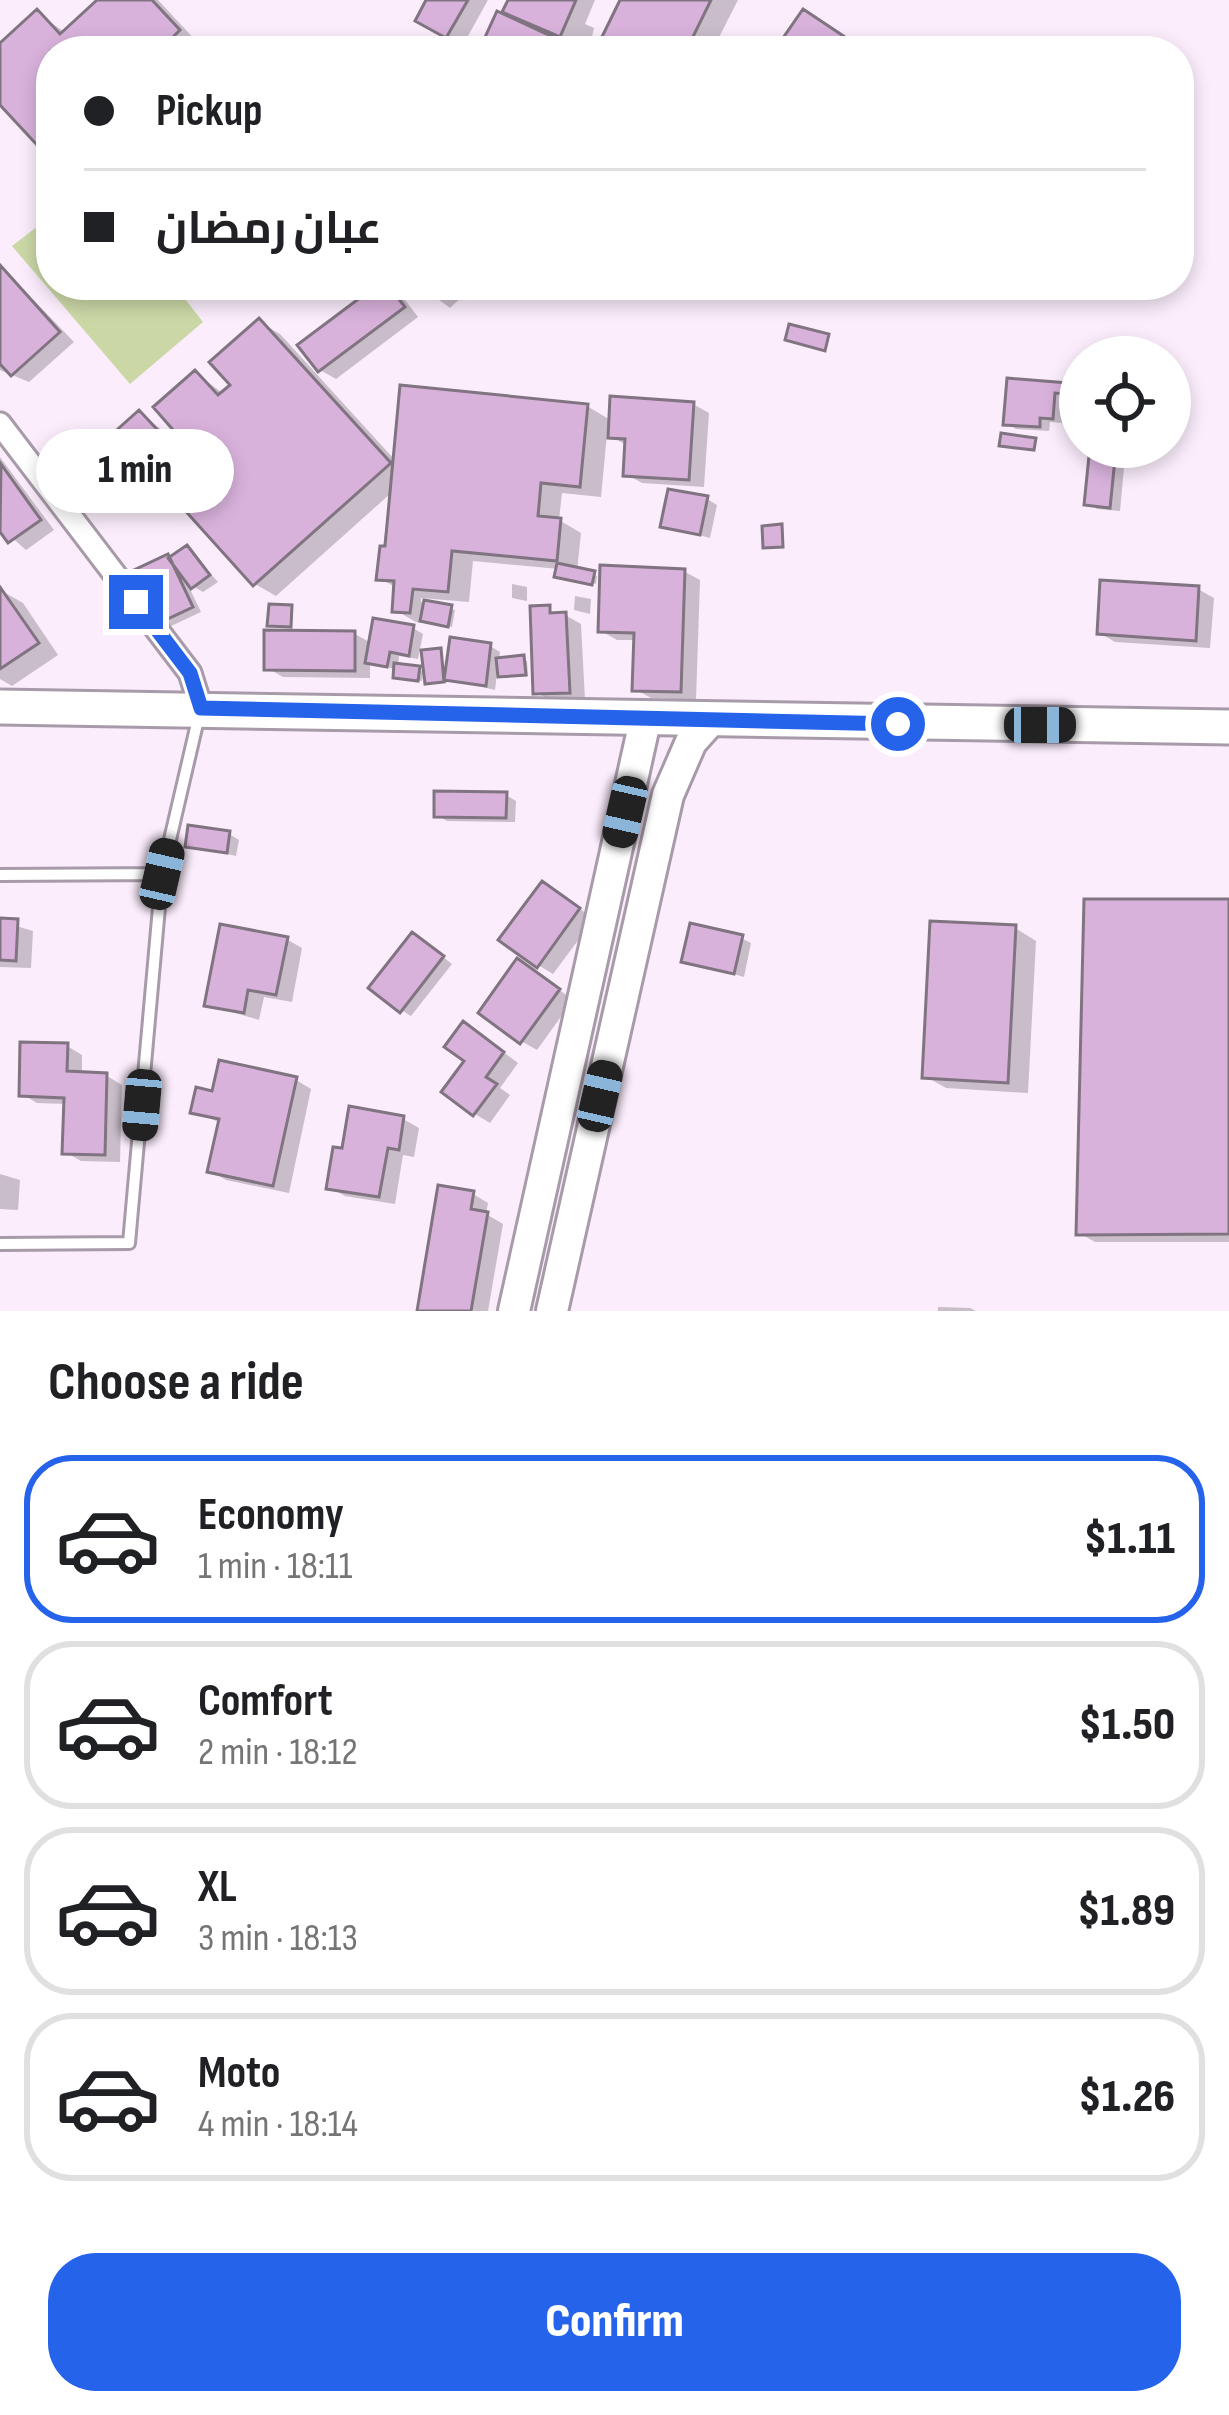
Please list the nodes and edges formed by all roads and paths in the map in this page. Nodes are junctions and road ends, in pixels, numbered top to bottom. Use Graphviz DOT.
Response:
graph roads {
  1 [pos="0,424"];
  2 [pos="0,707"];
  3 [pos="201,708"];
  4 [pos="645,721"];
  5 [pos="709,722"];
  6 [pos="1229,727"];
  7 [pos="162,874"];
  8 [pos="0,875"];
  9 [pos="0,1244"];
  10 [pos="514,1311"];
  11 [pos="552,1311"];
  1 -- 3 [label="street"];
  2 -- 3 [label="main road"];
  3 -- 4 [label="main road"];
  3 -- 7 [label="lane"];
  4 -- 5 [label="main road"];
  4 -- 10 [label="main road"];
  5 -- 6 [label="main road"];
  5 -- 11 [label="main road"];
  7 -- 8 [label="lane"];
  7 -- 9 [label="lane"];
}
